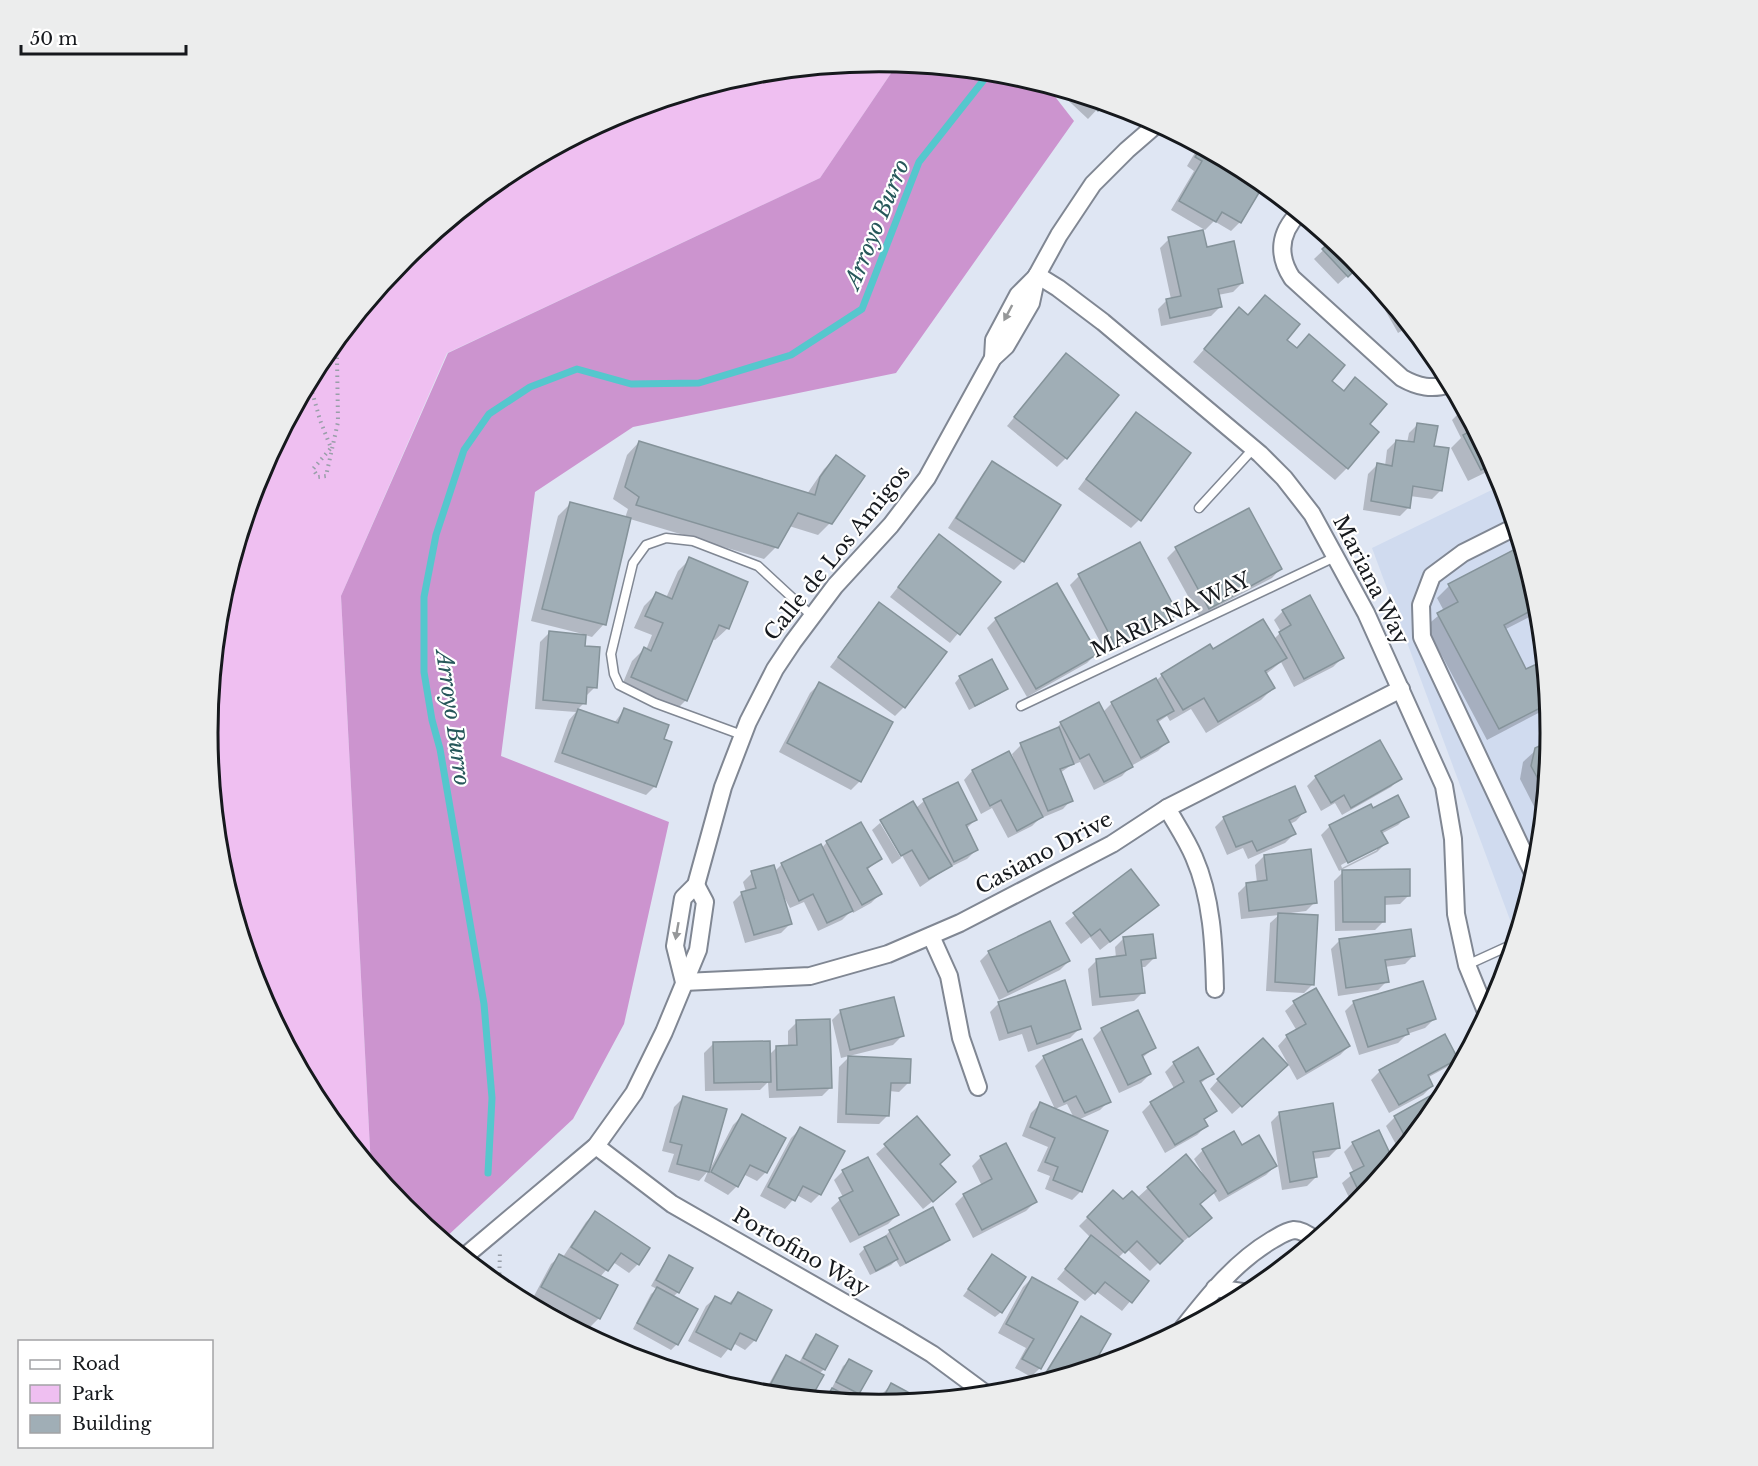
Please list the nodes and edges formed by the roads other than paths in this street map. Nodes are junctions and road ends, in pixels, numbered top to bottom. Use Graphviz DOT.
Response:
graph roads {
  1 [pos="1150,130"];
  2 [pos="1293,219"];
  3 [pos="1037,276"];
  4 [pos="1441,386"];
  5 [pos="1253,449"];
  6 [pos="1199,508"];
  7 [pos="1508,531"];
  8 [pos="1335,557"];
  9 [pos="812,616"];
  10 [pos="1401,689"];
  11 [pos="1021,706"];
  12 [pos="742,735"];
  13 [pos="1167,808"];
  14 [pos="1527,861"];
  15 [pos="696,885"];
  16 [pos="931,936"];
  17 [pos="1504,948"];
  18 [pos="1467,965"];
  19 [pos="684,982"];
  20 [pos="1215,989"];
  21 [pos="1482,1003"];
  22 [pos="978,1087"];
  23 [pos="596,1146"];
  24 [pos="1309,1235"];
  25 [pos="471,1252"];
  26 [pos="1215,1288"];
  27 [pos="1233,1291"];
  28 [pos="1196,1312"];
  29 [pos="976,1386"];
  1 -- 3 [label="street, Calle de Los Amigos"];
  2 -- 4 [label="street"];
  3 -- 5 [label="street, Mariana Way"];
  3 -- 9 [label="street, Calle de Los Amigos"];
  5 -- 6 [label="lane"];
  5 -- 8 [label="street, Mariana Way"];
  7 -- 14 [label="street"];
  8 -- 10 [label="street, Mariana Way"];
  8 -- 11 [label="lane, MARIANA WAY"];
  9 -- 12 [label="street, Calle de Los Amigos"];
  9 -- 12 [label="lane"];
  10 -- 13 [label="street, Casiano Drive"];
  10 -- 18 [label="street, Mariana Way"];
  12 -- 15 [label="street, Calle de Los Amigos"];
  13 -- 16 [label="street, Casiano Drive"];
  13 -- 20 [label="street"];
  15 -- 19 [label="street"];
  15 -- 19 [label="street, Calle de Los Amigos, one-way"];
  16 -- 19 [label="street, Casiano Drive"];
  16 -- 22 [label="street"];
  17 -- 18 [label="lane"];
  18 -- 21 [label="street, Mariana Way"];
  19 -- 23 [label="street"];
  23 -- 25 [label="street"];
  23 -- 29 [label="street, Portofino Way"];
  24 -- 26 [label="street"];
  26 -- 27 [label="street"];
  26 -- 28 [label="street"];
}
